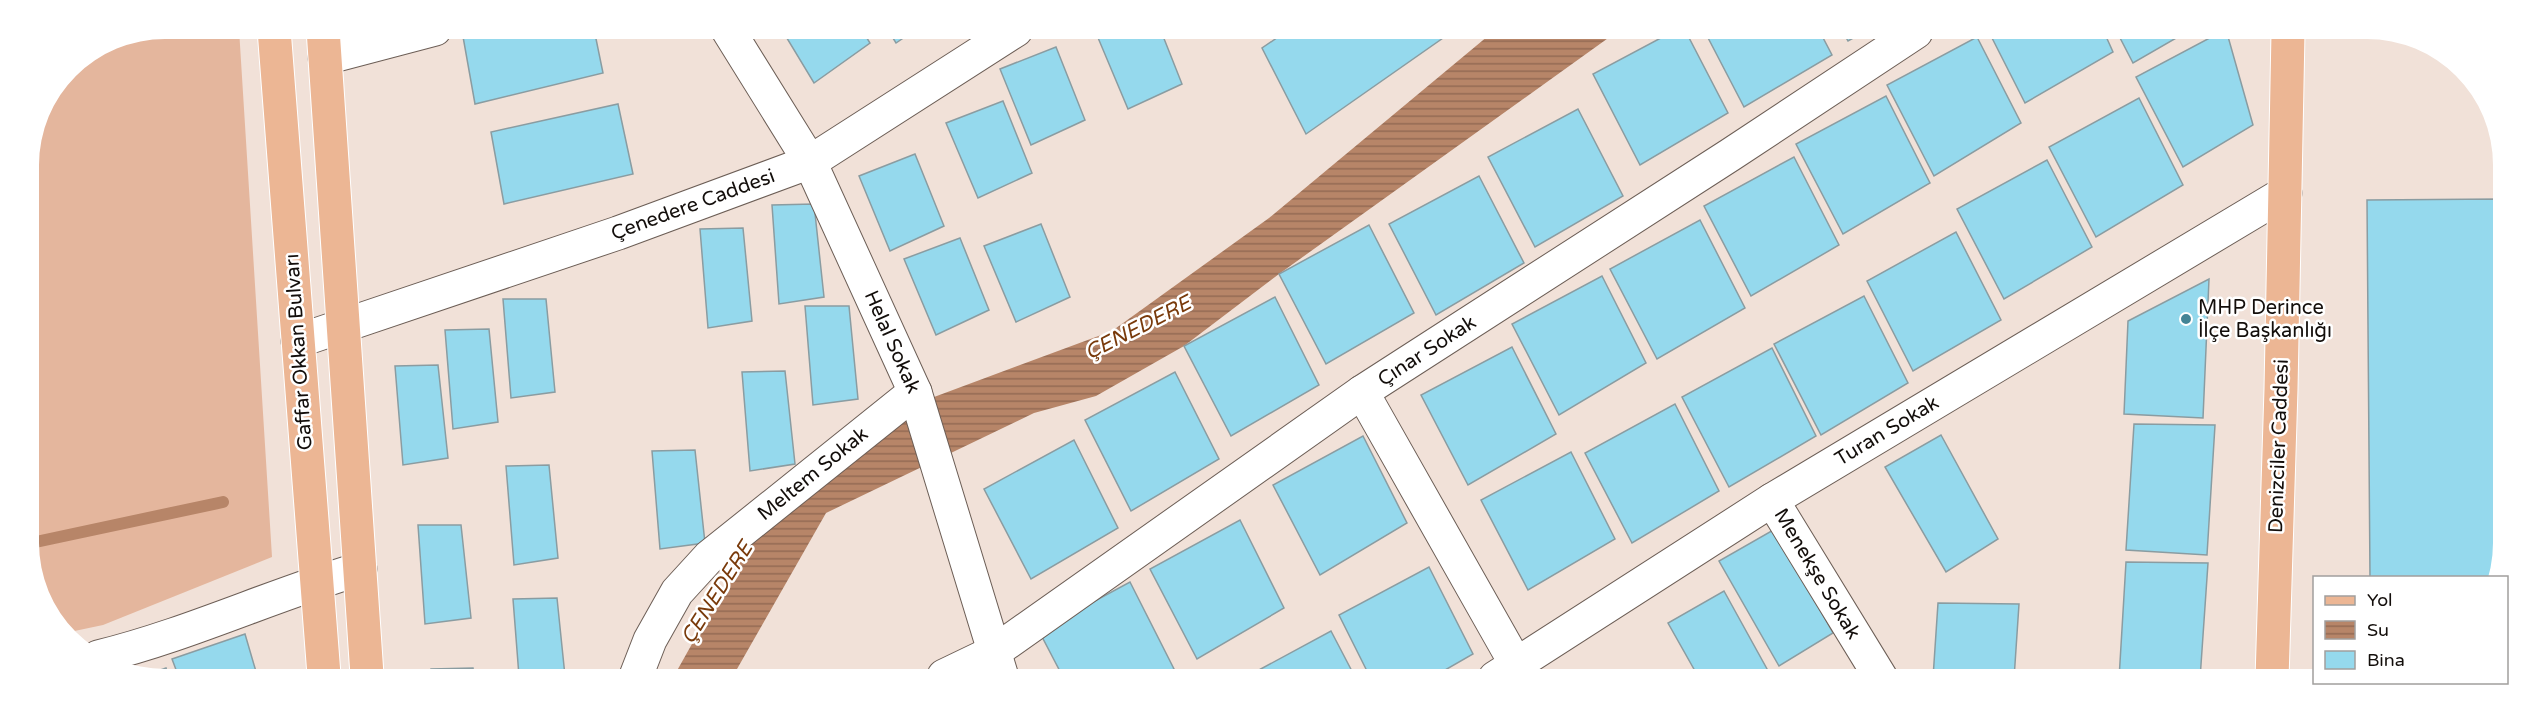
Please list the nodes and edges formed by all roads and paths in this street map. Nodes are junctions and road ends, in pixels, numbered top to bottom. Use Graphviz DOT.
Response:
graph roads {
  1 [pos="275,39"];
  2 [pos="356,39"];
  3 [pos="734,39"];
  4 [pos="1002,39"];
  5 [pos="1905,39"];
  6 [pos="2288,39"];
  7 [pos="324,43"];
  8 [pos="810,162"];
  9 [pos="2285,193"];
  10 [pos="344,327"];
  11 [pos="298,341"];
  12 [pos="915,392"];
  13 [pos="1362,392"];
  14 [pos="1772,500"];
  15 [pos="360,568"];
  16 [pos="316,582"];
  17 [pos="107,655"];
  18 [pos="998,665"];
  19 [pos="323,669"];
  20 [pos="367,669"];
  21 [pos="639,669"];
  22 [pos="978,669"];
  23 [pos="1504,669"];
  24 [pos="1508,669"];
  25 [pos="1875,669"];
  26 [pos="2272,669"];
  1 -- 11 [label="main road, Gaffar Okkan Bulvarı"];
  2 -- 7 [label="street"];
  3 -- 8 [label="street, Helal Sokak"];
  4 -- 8 [label="street, Çenedere Caddesi"];
  5 -- 13 [label="street, Çınar Sokak"];
  6 -- 9 [label="main road, Denizciler Caddesi"];
  7 -- 10 [label="main road"];
  8 -- 10 [label="street, Çenedere Caddesi"];
  8 -- 12 [label="street, Helal Sokak"];
  9 -- 14 [label="street, Turan Sokak"];
  9 -- 26 [label="main road, Denizciler Caddesi"];
  10 -- 11 [label="street, Çenedere Caddesi"];
  10 -- 15 [label="main road"];
  11 -- 16 [label="main road, Gaffar Okkan Bulvarı"];
  12 -- 18 [label="street, Helal Sokak"];
  12 -- 21 [label="street, Meltem Sokak"];
  13 -- 18 [label="street, Çınar Sokak"];
  13 -- 23 [label="street"];
  14 -- 24 [label="street, Turan Sokak"];
  14 -- 25 [label="street, Menekşe Sokak"];
  15 -- 16 [label="street"];
  15 -- 20 [label="main road"];
  16 -- 17 [label="street"];
  16 -- 19 [label="main road, Gaffar Okkan Bulvarı"];
  18 -- 22 [label="street, Çınar Sokak"];
}
